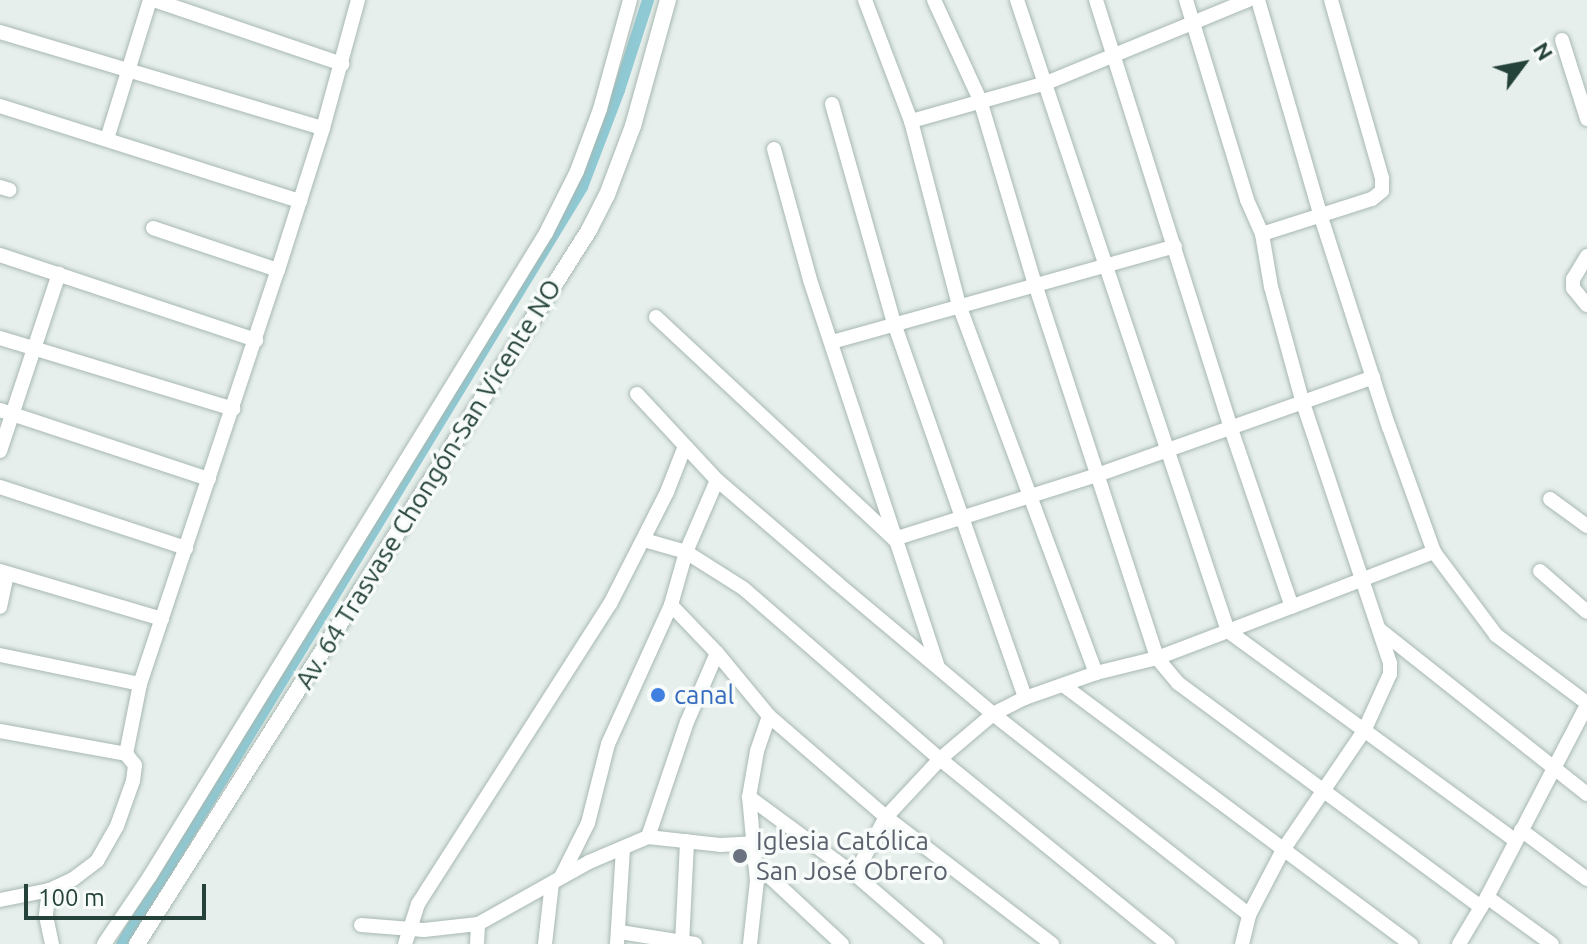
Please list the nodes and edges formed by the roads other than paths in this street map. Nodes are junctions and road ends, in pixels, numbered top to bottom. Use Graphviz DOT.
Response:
graph roads {
  1 [pos="152,0"];
  2 [pos="358,0"];
  3 [pos="630,0"];
  4 [pos="668,0"];
  5 [pos="865,0"];
  6 [pos="934,0"];
  7 [pos="1017,0"];
  8 [pos="1096,0"];
  9 [pos="1186,0"];
  10 [pos="1248,0"];
  11 [pos="1258,0"];
  12 [pos="1331,0"];
  13 [pos="1194,24"];
  14 [pos="0,32"];
  15 [pos="1562,40"];
  16 [pos="1115,58"];
  17 [pos="342,64"];
  18 [pos="127,70"];
  19 [pos="1046,83"];
  20 [pos="980,100"];
  21 [pos="832,104"];
  22 [pos="0,106"];
  23 [pos="1587,119"];
  24 [pos="911,121"];
  25 [pos="323,128"];
  26 [pos="107,139"];
  27 [pos="774,149"];
  28 [pos="300,201"];
  29 [pos="1320,214"];
  30 [pos="153,228"];
  31 [pos="1262,234"];
  32 [pos="1175,246"];
  33 [pos="0,255"];
  34 [pos="1587,256"];
  35 [pos="1108,265"];
  36 [pos="278,270"];
  37 [pos="59,274"];
  38 [pos="1035,284"];
  39 [pos="959,305"];
  40 [pos="1587,305"];
  41 [pos="656,317"];
  42 [pos="895,326"];
  43 [pos="0,338"];
  44 [pos="256,340"];
  45 [pos="832,342"];
  46 [pos="33,348"];
  47 [pos="1373,377"];
  48 [pos="637,394"];
  49 [pos="1302,400"];
  50 [pos="233,409"];
  51 [pos="6,412"];
  52 [pos="1230,426"];
  53 [pos="685,446"];
  54 [pos="1166,450"];
  55 [pos="0,451"];
  56 [pos="1097,475"];
  57 [pos="209,479"];
  58 [pos="717,480"];
  59 [pos="0,487"];
  60 [pos="1029,493"];
  61 [pos="1550,499"];
  62 [pos="961,516"];
  63 [pos="1587,526"];
  64 [pos="894,539"];
  65 [pos="644,540"];
  66 [pos="186,548"];
  67 [pos="686,552"];
  68 [pos="1434,552"];
  69 [pos="1540,571"];
  70 [pos="4,573"];
  71 [pos="1361,583"];
  72 [pos="671,605"];
  73 [pos="0,607"];
  74 [pos="1292,607"];
  75 [pos="1587,612"];
  76 [pos="162,619"];
  77 [pos="1378,628"];
  78 [pos="1228,631"];
  79 [pos="717,653"];
  80 [pos="0,655"];
  81 [pos="1157,658"];
  82 [pos="939,668"];
  83 [pos="1096,673"];
  84 [pos="140,684"];
  85 [pos="1063,685"];
  86 [pos="1025,698"];
  87 [pos="1587,704"];
  88 [pos="993,714"];
  89 [pos="769,716"];
  90 [pos="0,731"];
  91 [pos="1364,731"];
  92 [pos="126,754"];
  93 [pos="940,759"];
  94 [pos="1555,770"];
  95 [pos="1325,790"];
  96 [pos="1587,794"];
  97 [pos="749,797"];
  98 [pos="886,817"];
  99 [pos="1518,835"];
  100 [pos="648,837"];
  101 [pos="687,841"];
  102 [pos="754,843"];
  103 [pos="623,848"];
  104 [pos="1283,850"];
  105 [pos="755,863"];
  106 [pos="855,874"];
  107 [pos="1587,879"];
  108 [pos="556,880"];
  109 [pos="49,890"];
  110 [pos="0,900"];
  111 [pos="1484,902"];
  112 [pos="1249,915"];
  113 [pos="478,924"];
  114 [pos="361,925"];
  115 [pos="406,937"];
  116 [pos="618,938"];
  117 [pos="686,943"];
  118 [pos="52,944"];
  119 [pos="104,944"];
  120 [pos="137,944"];
  121 [pos="477,944"];
  122 [pos="545,944"];
  123 [pos="750,944"];
  124 [pos="842,944"];
  125 [pos="936,944"];
  126 [pos="1052,944"];
  127 [pos="1168,944"];
  128 [pos="1242,944"];
  129 [pos="1411,944"];
  130 [pos="1459,944"];
  131 [pos="1552,944"];
  1 -- 17 [label="street"];
  1 -- 18 [label="street"];
  2 -- 17 [label="street"];
  3 -- 119 [label="street"];
  4 -- 120 [label="street, Av. 64 Trasvase Chongón-San Vicente NO"];
  5 -- 24 [label="street"];
  6 -- 20 [label="street"];
  7 -- 19 [label="street"];
  8 -- 16 [label="street"];
  9 -- 13 [label="street"];
  10 -- 13 [label="street"];
  11 -- 29 [label="street"];
  12 -- 29 [label="street"];
  13 -- 16 [label="street"];
  13 -- 31 [label="street"];
  14 -- 18 [label="street"];
  15 -- 23 [label="street"];
  16 -- 19 [label="street"];
  16 -- 32 [label="street"];
  17 -- 25 [label="street"];
  18 -- 25 [label="street"];
  18 -- 26 [label="street"];
  19 -- 20 [label="street"];
  19 -- 35 [label="street"];
  20 -- 24 [label="street"];
  20 -- 38 [label="street"];
  21 -- 42 [label="street"];
  22 -- 26 [label="street"];
  24 -- 39 [label="street"];
  25 -- 28 [label="street"];
  26 -- 28 [label="street"];
  27 -- 45 [label="street"];
  28 -- 36 [label="street"];
  29 -- 31 [label="street"];
  29 -- 47 [label="street"];
  30 -- 36 [label="street"];
  31 -- 49 [label="street"];
  32 -- 35 [label="street"];
  32 -- 52 [label="street"];
  33 -- 37 [label="street"];
  34 -- 40 [label="street"];
  35 -- 38 [label="street"];
  35 -- 54 [label="street"];
  36 -- 44 [label="street"];
  37 -- 44 [label="street"];
  37 -- 46 [label="street"];
  38 -- 39 [label="street"];
  38 -- 56 [label="street"];
  39 -- 42 [label="street"];
  39 -- 60 [label="street"];
  41 -- 64 [label="street"];
  42 -- 45 [label="street"];
  42 -- 62 [label="street"];
  43 -- 46 [label="street"];
  44 -- 50 [label="street"];
  45 -- 64 [label="street"];
  46 -- 50 [label="street"];
  46 -- 51 [label="street"];
  47 -- 49 [label="street"];
  47 -- 68 [label="street"];
  48 -- 53 [label="street"];
  49 -- 52 [label="street"];
  49 -- 71 [label="street"];
  50 -- 57 [label="street"];
  51 -- 55 [label="street"];
  51 -- 57 [label="street"];
  52 -- 54 [label="street"];
  52 -- 74 [label="street"];
  53 -- 58 [label="street"];
  53 -- 65 [label="street"];
  54 -- 56 [label="street"];
  54 -- 78 [label="street"];
  56 -- 60 [label="street"];
  56 -- 81 [label="street"];
  57 -- 66 [label="street"];
  58 -- 67 [label="street"];
  58 -- 82 [label="street"];
  59 -- 66 [label="street"];
  60 -- 62 [label="street"];
  60 -- 83 [label="street"];
  61 -- 63 [label="street"];
  62 -- 64 [label="street"];
  62 -- 86 [label="street"];
  64 -- 82 [label="street"];
  65 -- 67 [label="street"];
  65 -- 115 [label="street"];
  66 -- 76 [label="street"];
  67 -- 72 [label="street"];
  67 -- 93 [label="street"];
  68 -- 71 [label="street"];
  68 -- 87 [label="street"];
  69 -- 75 [label="street"];
  70 -- 73 [label="street"];
  70 -- 76 [label="street"];
  71 -- 74 [label="street"];
  71 -- 77 [label="street"];
  72 -- 79 [label="street"];
  72 -- 108 [label="street"];
  74 -- 78 [label="street"];
  76 -- 84 [label="street"];
  77 -- 91 [label="street"];
  77 -- 94 [label="street"];
  78 -- 81 [label="street"];
  78 -- 91 [label="street"];
  79 -- 89 [label="street"];
  79 -- 100 [label="street"];
  80 -- 84 [label="street"];
  81 -- 83 [label="street"];
  81 -- 95 [label="street"];
  82 -- 88 [label="street"];
  83 -- 85 [label="street"];
  84 -- 92 [label="street"];
  85 -- 86 [label="street"];
  85 -- 104 [label="street"];
  86 -- 88 [label="street"];
  87 -- 94 [label="street"];
  88 -- 93 [label="street"];
  88 -- 112 [label="street"];
  89 -- 97 [label="street"];
  89 -- 98 [label="street"];
  90 -- 92 [label="street"];
  91 -- 95 [label="street"];
  91 -- 99 [label="street"];
  92 -- 109 [label="street"];
  93 -- 98 [label="street"];
  93 -- 127 [label="street"];
  94 -- 96 [label="street"];
  94 -- 99 [label="street"];
  95 -- 104 [label="street"];
  95 -- 111 [label="street"];
  97 -- 102 [label="street"];
  97 -- 106 [label="street"];
  98 -- 106 [label="street"];
  98 -- 126 [label="street"];
  99 -- 107 [label="street"];
  99 -- 111 [label="street"];
  100 -- 101 [label="street"];
  100 -- 103 [label="street"];
  101 -- 102 [label="street"];
  101 -- 117 [label="street"];
  102 -- 105 [label="street"];
  103 -- 108 [label="street"];
  103 -- 116 [label="street"];
  104 -- 112 [label="street"];
  104 -- 129 [label="street"];
  105 -- 123 [label="street"];
  105 -- 124 [label="street"];
  106 -- 125 [label="street"];
  108 -- 113 [label="street"];
  108 -- 122 [label="street"];
  109 -- 110 [label="street"];
  109 -- 118 [label="street"];
  111 -- 130 [label="street"];
  111 -- 131 [label="street"];
  112 -- 128 [label="street"];
  113 -- 115 [label="street"];
  113 -- 121 [label="street"];
  114 -- 115 [label="street"];
  116 -- 117 [label="street"];
}
